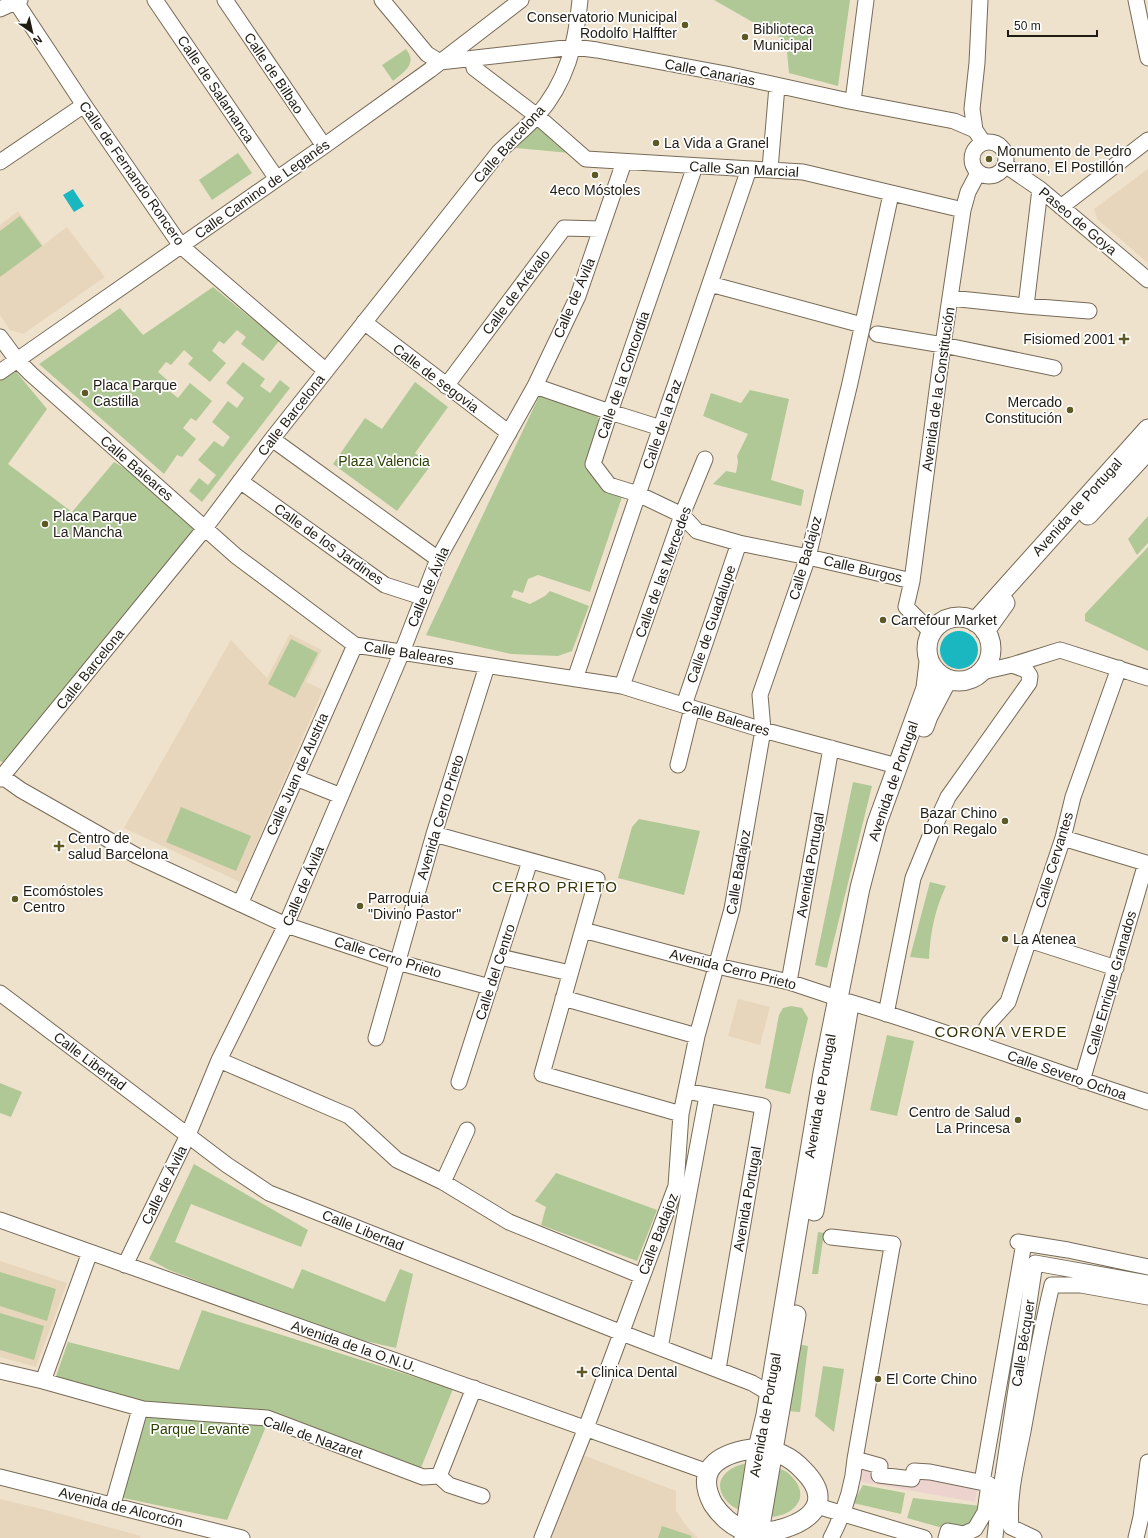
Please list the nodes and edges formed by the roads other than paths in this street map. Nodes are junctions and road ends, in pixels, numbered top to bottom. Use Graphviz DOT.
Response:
graph roads {
  1 [pos="155,0"];
  2 [pos="225,0"];
  3 [pos="382,0"];
  4 [pos="521,0"];
  5 [pos="580,0"];
  6 [pos="866,0"];
  7 [pos="980,0"];
  8 [pos="1136,0"];
  9 [pos="18,1"];
  10 [pos="0,9"];
  11 [pos="574,47"];
  12 [pos="1148,58"];
  13 [pos="473,59"];
  14 [pos="440,62"];
  15 [pos="777,86"];
  16 [pos="853,101"];
  17 [pos="84,105"];
  18 [pos="537,116"];
  19 [pos="979,136"];
  20 [pos="1148,140"];
  21 [pos="324,146"];
  22 [pos="0,162"];
  23 [pos="624,162"];
  24 [pos="1005,165"];
  25 [pos="695,166"];
  26 [pos="749,169"];
  27 [pos="770,169"];
  28 [pos="978,173"];
  29 [pos="277,179"];
  30 [pos="1040,189"];
  31 [pos="891,194"];
  32 [pos="1061,207"];
  33 [pos="963,210"];
  34 [pos="601,229"];
  35 [pos="181,246"];
  36 [pos="1148,280"];
  37 [pos="710,284"];
  38 [pos="950,298"];
  39 [pos="1026,306"];
  40 [pos="1089,311"];
  41 [pos="364,322"];
  42 [pos="862,325"];
  43 [pos="877,334"];
  44 [pos="0,337"];
  45 [pos="943,345"];
  46 [pos="18,360"];
  47 [pos="1054,368"];
  48 [pos="326,370"];
  49 [pos="0,372"];
  50 [pos="446,386"];
  51 [pos="534,386"];
  52 [pos="610,412"];
  53 [pos="661,428"];
  54 [pos="1148,429"];
  55 [pos="509,433"];
  56 [pos="272,439"];
  57 [pos="1148,450"];
  58 [pos="705,459"];
  59 [pos="240,481"];
  60 [pos="638,494"];
  61 [pos="682,515"];
  62 [pos="205,528"];
  63 [pos="697,531"];
  64 [pos="739,543"];
  65 [pos="808,557"];
  66 [pos="438,559"];
  67 [pos="912,581"];
  68 [pos="422,597"];
  69 [pos="980,626"];
  70 [pos="931,632"];
  71 [pos="354,645"];
  72 [pos="402,652"];
  73 [pos="929,662"];
  74 [pos="1012,665"];
  75 [pos="487,666"];
  76 [pos="1119,668"];
  77 [pos="982,672"];
  78 [pos="575,678"];
  79 [pos="1148,678"];
  80 [pos="947,680"];
  81 [pos="622,686"];
  82 [pos="688,707"];
  83 [pos="763,730"];
  84 [pos="831,748"];
  85 [pos="678,765"];
  86 [pos="897,766"];
  87 [pos="1,777"];
  88 [pos="296,778"];
  89 [pos="341,796"];
  90 [pos="434,834"];
  91 [pos="1063,838"];
  92 [pos="530,861"];
  93 [pos="240,904"];
  94 [pos="286,925"];
  95 [pos="583,930"];
  96 [pos="1029,940"];
  97 [pos="500,957"];
  98 [pos="398,962"];
  99 [pos="717,966"];
  100 [pos="1116,968"];
  101 [pos="570,973"];
  102 [pos="789,982"];
  103 [pos="490,987"];
  104 [pos="0,993"];
  105 [pos="563,998"];
  106 [pos="843,1000"];
  107 [pos="886,1014"];
  108 [pos="697,1036"];
  109 [pos="376,1038"];
  110 [pos="978,1044"];
  111 [pos="219,1060"];
  112 [pos="1082,1081"];
  113 [pos="459,1082"];
  114 [pos="686,1091"];
  115 [pos="707,1096"];
  116 [pos="1148,1102"];
  117 [pos="680,1114"];
  118 [pos="467,1130"];
  119 [pos="188,1136"];
  120 [pos="443,1182"];
  121 [pos="0,1220"];
  122 [pos="831,1237"];
  123 [pos="90,1252"];
  124 [pos="125,1265"];
  125 [pos="1148,1266"];
  126 [pos="642,1276"];
  127 [pos="1148,1283"];
  128 [pos="1148,1297"];
  129 [pos="1012,1309"];
  130 [pos="1028,1312"];
  131 [pos="1045,1314"];
  132 [pos="622,1333"];
  133 [pos="660,1348"];
  134 [pos="718,1369"];
  135 [pos="0,1371"];
  136 [pos="43,1381"];
  137 [pos="474,1388"];
  138 [pos="769,1392"];
  139 [pos="140,1409"];
  140 [pos="586,1428"];
  141 [pos="766,1449"];
  142 [pos="855,1459"];
  143 [pos="1148,1462"];
  144 [pos="708,1472"];
  145 [pos="439,1476"];
  146 [pos="0,1477"];
  147 [pos="996,1485"];
  148 [pos="482,1496"];
  149 [pos="113,1504"];
  150 [pos="817,1506"];
  151 [pos="842,1513"];
  152 [pos="752,1535"];
  153 [pos="242,1538"];
  154 [pos="542,1538"];
  155 [pos="831,1538"];
  156 [pos="924,1538"];
  157 [pos="946,1538"];
  158 [pos="992,1538"];
  159 [pos="1034,1538"];
  160 [pos="1136,1538"];
  1 -- 29 [label="street, Calle de Salamanca"];
  2 -- 21 [label="street, Calle de Bilbao"];
  3 -- 14 [label="street"];
  4 -- 14 [label="street, Calle Camino de Leganés"];
  5 -- 11 [label="street, Calle Barcelona"];
  6 -- 16 [label="street"];
  7 -- 19 [label="street"];
  8 -- 12 [label="street"];
  9 -- 10 [label="street"];
  9 -- 17 [label="street, Calle de Fernando Roncero"];
  11 -- 13 [label="street, Calle Canarias"];
  11 -- 15 [label="street, Calle Canarias"];
  11 -- 18 [label="street, Calle Barcelona"];
  13 -- 14 [label="street, Calle Canarias"];
  13 -- 18 [label="street, Calle San Marcial"];
  14 -- 21 [label="street, Calle Camino de Leganés"];
  15 -- 16 [label="street, Calle Canarias"];
  15 -- 27 [label="street"];
  16 -- 19 [label="street, Calle Canarias"];
  17 -- 22 [label="street"];
  17 -- 35 [label="street, Calle de Fernando Roncero"];
  18 -- 23 [label="street, Calle San Marcial"];
  18 -- 41 [label="street, Calle Barcelona"];
  19 -- 24 [label="street"];
  19 -- 28 [label="street"];
  20 -- 32 [label="street"];
  21 -- 29 [label="street, Calle Camino de Leganés"];
  23 -- 25 [label="street, Calle San Marcial"];
  23 -- 34 [label="street, Calle de Ávila"];
  24 -- 28 [label="street"];
  24 -- 30 [label="street, Paseo de Goya"];
  25 -- 26 [label="street, Calle San Marcial"];
  25 -- 52 [label="street, Calle de la Concordia"];
  26 -- 27 [label="street, Calle San Marcial"];
  26 -- 37 [label="street, Calle de la Paz"];
  27 -- 31 [label="street, Calle San Marcial"];
  28 -- 33 [label="street, Avenida de la Constitución"];
  29 -- 35 [label="street, Calle Camino de Leganés"];
  30 -- 32 [label="street, Paseo de Goya"];
  30 -- 39 [label="street"];
  31 -- 33 [label="street, Calle San Marcial"];
  31 -- 42 [label="street, Calle Badajoz"];
  32 -- 36 [label="street, Paseo de Goya"];
  33 -- 38 [label="street, Avenida de la Constitución"];
  34 -- 50 [label="street, Calle de Arévalo"];
  34 -- 51 [label="street, Calle de Ávila"];
  35 -- 46 [label="street, Calle Camino de Leganés"];
  35 -- 48 [label="street, Calle de Fernando Roncero"];
  37 -- 42 [label="street"];
  37 -- 53 [label="street, Calle de la Paz"];
  38 -- 39 [label="street"];
  38 -- 45 [label="street, Avenida de la Constitución"];
  39 -- 40 [label="street"];
  41 -- 48 [label="street, Calle Barcelona"];
  41 -- 50 [label="street, Calle de segovia"];
  42 -- 65 [label="street, Calle Badajoz"];
  43 -- 45 [label="street"];
  44 -- 46 [label="street, Calle Baleares"];
  45 -- 47 [label="street"];
  45 -- 67 [label="street, Avenida de la Constitución"];
  46 -- 49 [label="street, Calle Camino de Leganés"];
  46 -- 62 [label="street, Calle Baleares"];
  48 -- 56 [label="street, Calle Barcelona"];
  50 -- 55 [label="street, Calle de segovia"];
  51 -- 52 [label="street"];
  51 -- 55 [label="street, Calle de Ávila"];
  52 -- 53 [label="street"];
  52 -- 60 [label="street, Calle de la Concordia"];
  53 -- 60 [label="street, Calle de la Paz"];
  54 -- 69 [label="main road, Avenida de Portugal"];
  55 -- 66 [label="street, Calle de Ávila"];
  56 -- 59 [label="street, Calle Barcelona"];
  56 -- 66 [label="street"];
  57 -- 69 [label="main road, Avenida de Portugal"];
  58 -- 61 [label="street, Calle de las Mercedes"];
  59 -- 62 [label="street, Calle Barcelona"];
  59 -- 68 [label="street, Calle de los Jardines"];
  60 -- 61 [label="street, Calle de la Concordia"];
  60 -- 78 [label="street, Calle de la Paz"];
  61 -- 63 [label="street, Calle de la Concordia"];
  61 -- 81 [label="street, Calle de las Mercedes"];
  62 -- 71 [label="street, Calle Baleares"];
  62 -- 87 [label="street, Calle Barcelona"];
  63 -- 64 [label="street, Calle Burgos"];
  64 -- 65 [label="street, Calle Burgos"];
  64 -- 82 [label="street, Calle de Guadalupe"];
  65 -- 67 [label="street, Calle Burgos"];
  65 -- 83 [label="street, Calle Badajoz"];
  66 -- 68 [label="street, Calle de Ávila"];
  67 -- 70 [label="street, Avenida de la Constitución"];
  68 -- 72 [label="street, Calle de Ávila"];
  69 -- 70 [label="main road"];
  69 -- 77 [label="main road"];
  70 -- 73 [label="main road"];
  71 -- 72 [label="street, Calle Baleares"];
  71 -- 88 [label="street, Calle Juan de Austria"];
  72 -- 75 [label="street, Calle Baleares"];
  72 -- 89 [label="street, Calle de Ávila"];
  73 -- 80 [label="main road"];
  73 -- 86 [label="main road, Avenida de Portugal"];
  74 -- 76 [label="street"];
  74 -- 77 [label="street"];
  74 -- 107 [label="street"];
  75 -- 78 [label="street, Calle Baleares"];
  75 -- 90 [label="street, Avenida Cerro Prieto"];
  76 -- 79 [label="street"];
  76 -- 91 [label="street, Calle Cervantes"];
  77 -- 80 [label="main road"];
  78 -- 81 [label="street, Calle Baleares"];
  80 -- 106 [label="main road, Avenida de Portugal"];
  81 -- 82 [label="street, Calle Baleares"];
  82 -- 83 [label="street, Calle Baleares"];
  82 -- 85 [label="street, Calle de Guadalupe"];
  83 -- 84 [label="street, Calle Baleares"];
  83 -- 99 [label="street, Calle Badajoz"];
  84 -- 86 [label="street, Calle Baleares"];
  84 -- 102 [label="street, Avenida Portugal"];
  86 -- 106 [label="main road, Avenida de Portugal"];
  87 -- 93 [label="street, Calle Cerro Prieto"];
  88 -- 89 [label="street"];
  88 -- 93 [label="street, Calle Juan de Austria"];
  89 -- 94 [label="street, Calle de Ávila"];
  90 -- 92 [label="street"];
  90 -- 98 [label="street, Avenida Cerro Prieto"];
  91 -- 96 [label="street, Calle Cervantes"];
  91 -- 100 [label="street, Calle Enrique Granados"];
  92 -- 95 [label="street"];
  92 -- 97 [label="street, Calle del Centro"];
  93 -- 94 [label="street, Calle Cerro Prieto"];
  94 -- 98 [label="street, Calle Cerro Prieto"];
  94 -- 111 [label="street, Calle de Ávila"];
  95 -- 99 [label="street, Avenida Cerro Prieto"];
  95 -- 101 [label="street"];
  96 -- 100 [label="street"];
  96 -- 110 [label="street, Calle Cervantes"];
  97 -- 101 [label="street"];
  97 -- 103 [label="street, Calle del Centro"];
  98 -- 103 [label="street, Calle Cerro Prieto"];
  98 -- 109 [label="street, Avenida Cerro Prieto"];
  99 -- 102 [label="street, Avenida Cerro Prieto"];
  99 -- 108 [label="street, Calle Badajoz"];
  100 -- 112 [label="street, Calle Enrique Granados"];
  101 -- 105 [label="street"];
  102 -- 106 [label="street, Avenida Cerro Prieto"];
  103 -- 113 [label="street, Calle del Centro"];
  104 -- 119 [label="street, Calle Libertad"];
  105 -- 108 [label="street"];
  105 -- 117 [label="street"];
  106 -- 107 [label="street, Calle Severo Ochoa"];
  106 -- 138 [label="main road, Avenida de Portugal"];
  106 -- 141 [label="main road, Avenida de Portugal"];
  107 -- 110 [label="street, Calle Severo Ochoa"];
  108 -- 114 [label="street, Calle Badajoz"];
  110 -- 112 [label="street, Calle Severo Ochoa"];
  111 -- 119 [label="street, Calle de Ávila"];
  111 -- 120 [label="street"];
  112 -- 116 [label="street, Calle Severo Ochoa"];
  114 -- 115 [label="street, Avenida Portugal"];
  114 -- 117 [label="street, Calle Badajoz"];
  115 -- 133 [label="street, Calle Badajoz"];
  115 -- 134 [label="street, Avenida Portugal"];
  117 -- 126 [label="street, Calle Badajoz"];
  118 -- 120 [label="street"];
  119 -- 124 [label="street, Calle de Ávila"];
  119 -- 132 [label="street, Calle Libertad"];
  120 -- 126 [label="street"];
  121 -- 123 [label="street, Avenida de la O.N.U."];
  122 -- 142 [label="street"];
  123 -- 124 [label="street, Avenida de la O.N.U."];
  123 -- 136 [label="street"];
  124 -- 137 [label="street, Avenida de la O.N.U."];
  125 -- 129 [label="street"];
  126 -- 132 [label="street, Calle Badajoz"];
  127 -- 130 [label="street, Calle Bécquer"];
  128 -- 131 [label="street"];
  129 -- 130 [label="street"];
  129 -- 147 [label="street"];
  130 -- 131 [label="street"];
  130 -- 147 [label="street, Calle Bécquer"];
  131 -- 147 [label="street"];
  132 -- 133 [label="street, Calle Libertad"];
  132 -- 140 [label="street, Calle Badajoz"];
  133 -- 134 [label="street, Calle Libertad"];
  134 -- 138 [label="street, Calle Libertad"];
  135 -- 136 [label="street, Calle de Nazaret"];
  136 -- 139 [label="street, Calle de Nazaret"];
  137 -- 140 [label="street, Avenida de la O.N.U."];
  137 -- 145 [label="street"];
  138 -- 141 [label="main road, Avenida de Portugal"];
  139 -- 145 [label="street, Calle de Nazaret"];
  139 -- 149 [label="street"];
  140 -- 144 [label="street, Avenida de la O.N.U."];
  140 -- 154 [label="street, Calle Badajoz"];
  141 -- 144 [label="main road"];
  141 -- 150 [label="main road"];
  141 -- 152 [label="main road, Avenida de Portugal"];
  142 -- 147 [label="street"];
  142 -- 151 [label="street"];
  143 -- 160 [label="street"];
  144 -- 152 [label="main road"];
  145 -- 148 [label="street"];
  146 -- 149 [label="street, Avenida de Alcorcón"];
  147 -- 157 [label="street"];
  147 -- 158 [label="street, Calle Bécquer"];
  147 -- 159 [label="street"];
  149 -- 153 [label="street, Avenida de Alcorcón"];
  150 -- 151 [label="street"];
  150 -- 152 [label="main road"];
  151 -- 155 [label="street"];
  151 -- 156 [label="street"];
}
